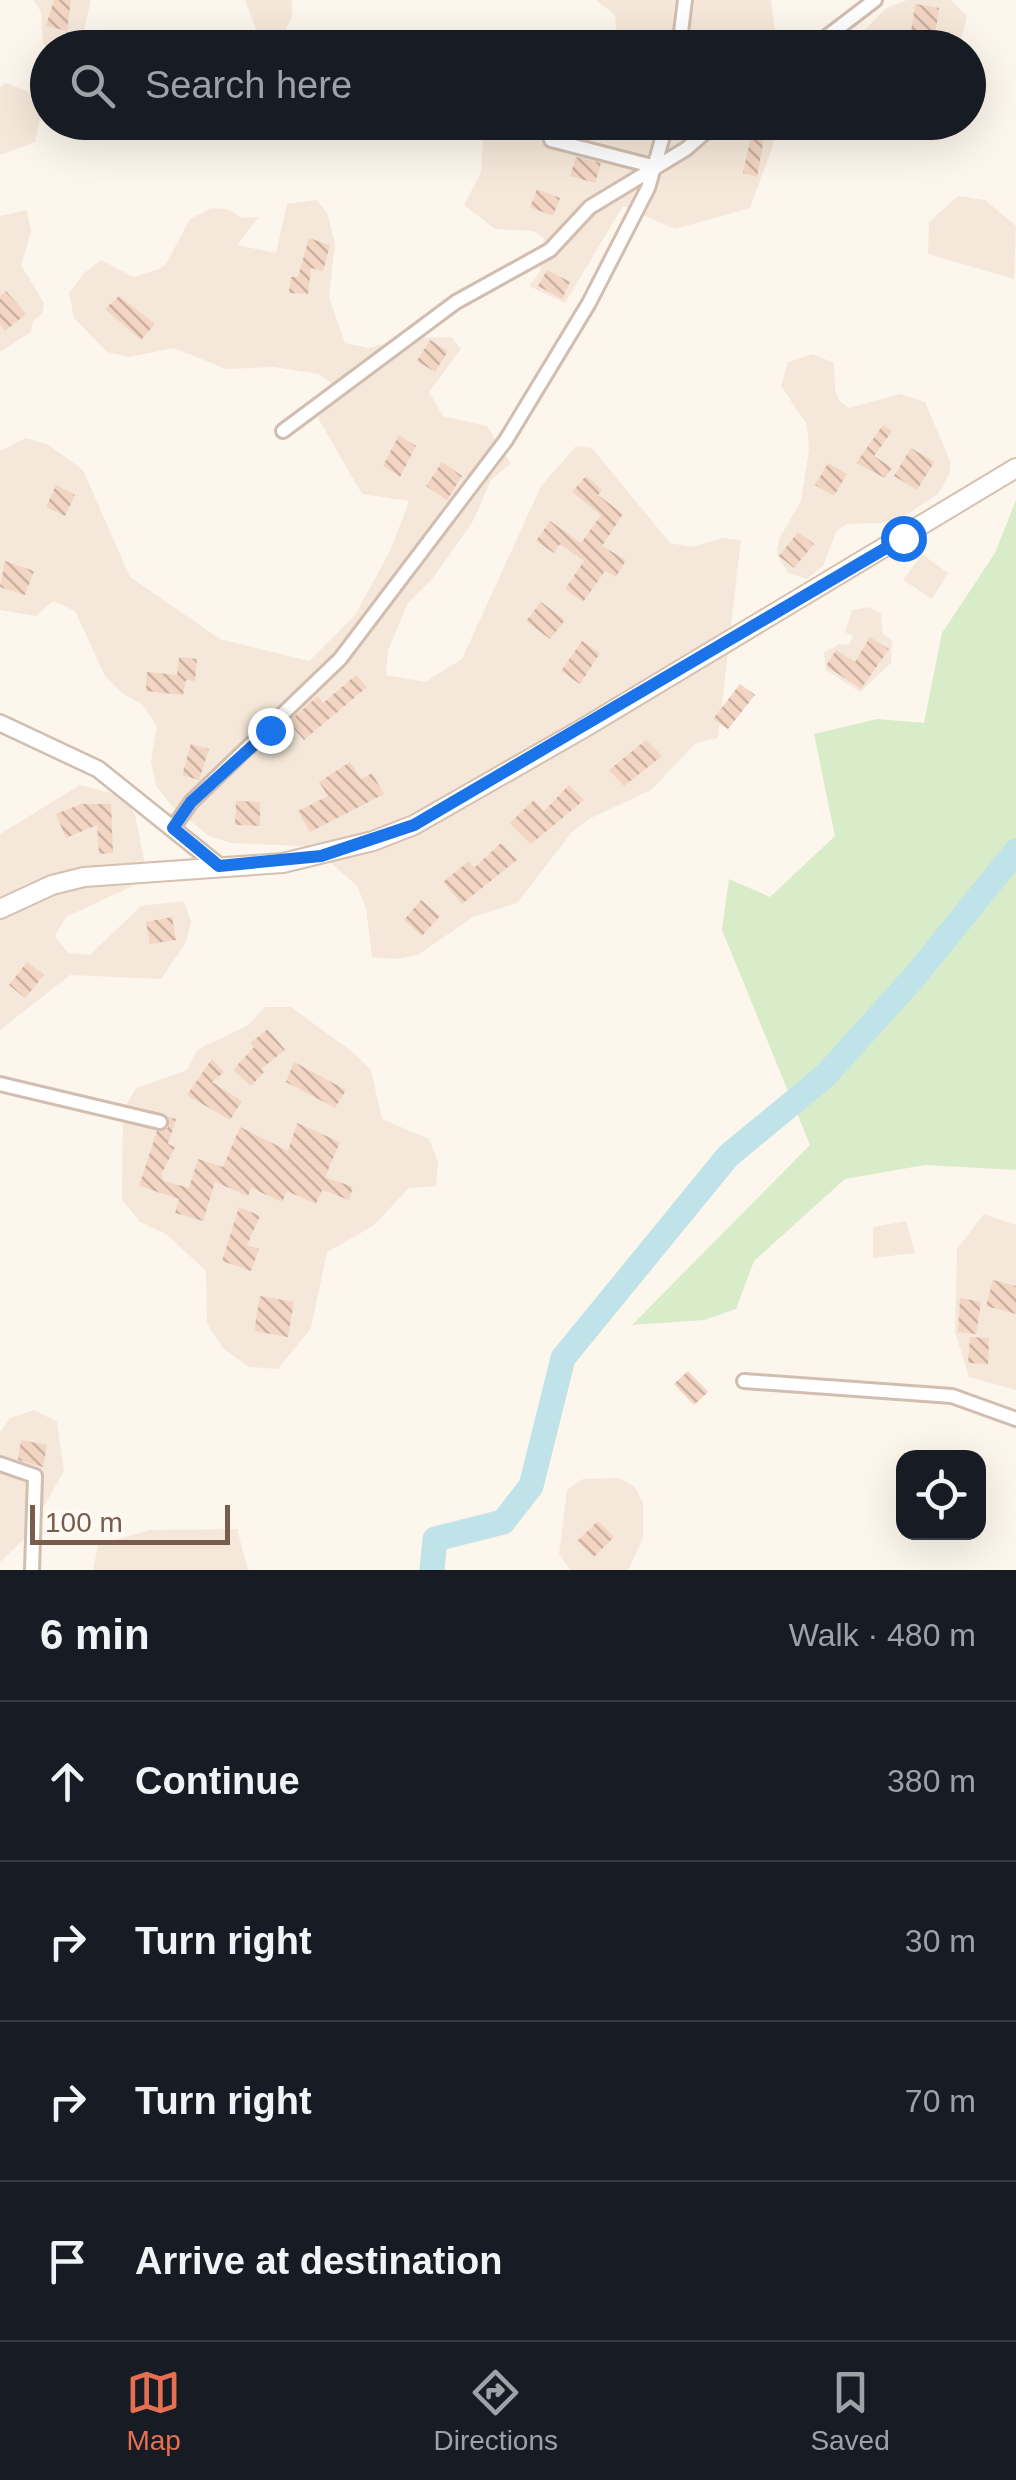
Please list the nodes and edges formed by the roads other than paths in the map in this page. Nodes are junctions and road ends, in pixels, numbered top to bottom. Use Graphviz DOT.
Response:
graph roads {
  1 [pos="686,0"];
  2 [pos="875,0"];
  3 [pos="682,30"];
  4 [pos="836,30"];
  5 [pos="551,140"];
  6 [pos="663,140"];
  7 [pos="692,140"];
  8 [pos="656,167"];
  9 [pos="284,431"];
  10 [pos="1016,468"];
  11 [pos="0,723"];
  12 [pos="173,828"];
  13 [pos="219,866"];
  14 [pos="0,909"];
  15 [pos="0,1084"];
  16 [pos="160,1122"];
  17 [pos="744,1380"];
  18 [pos="1016,1419"];
  19 [pos="0,1464"];
  20 [pos="32,1570"];
  1 -- 3 [label="street"];
  2 -- 4 [label="street"];
  5 -- 8 [label="street"];
  6 -- 8 [label="street"];
  7 -- 8 [label="street"];
  8 -- 9 [label="street"];
  8 -- 12 [label="street"];
  10 -- 13 [label="main road"];
  11 -- 12 [label="street"];
  12 -- 13 [label="street"];
  13 -- 14 [label="main road"];
  15 -- 16 [label="street"];
  17 -- 18 [label="street"];
  19 -- 20 [label="street"];
}
